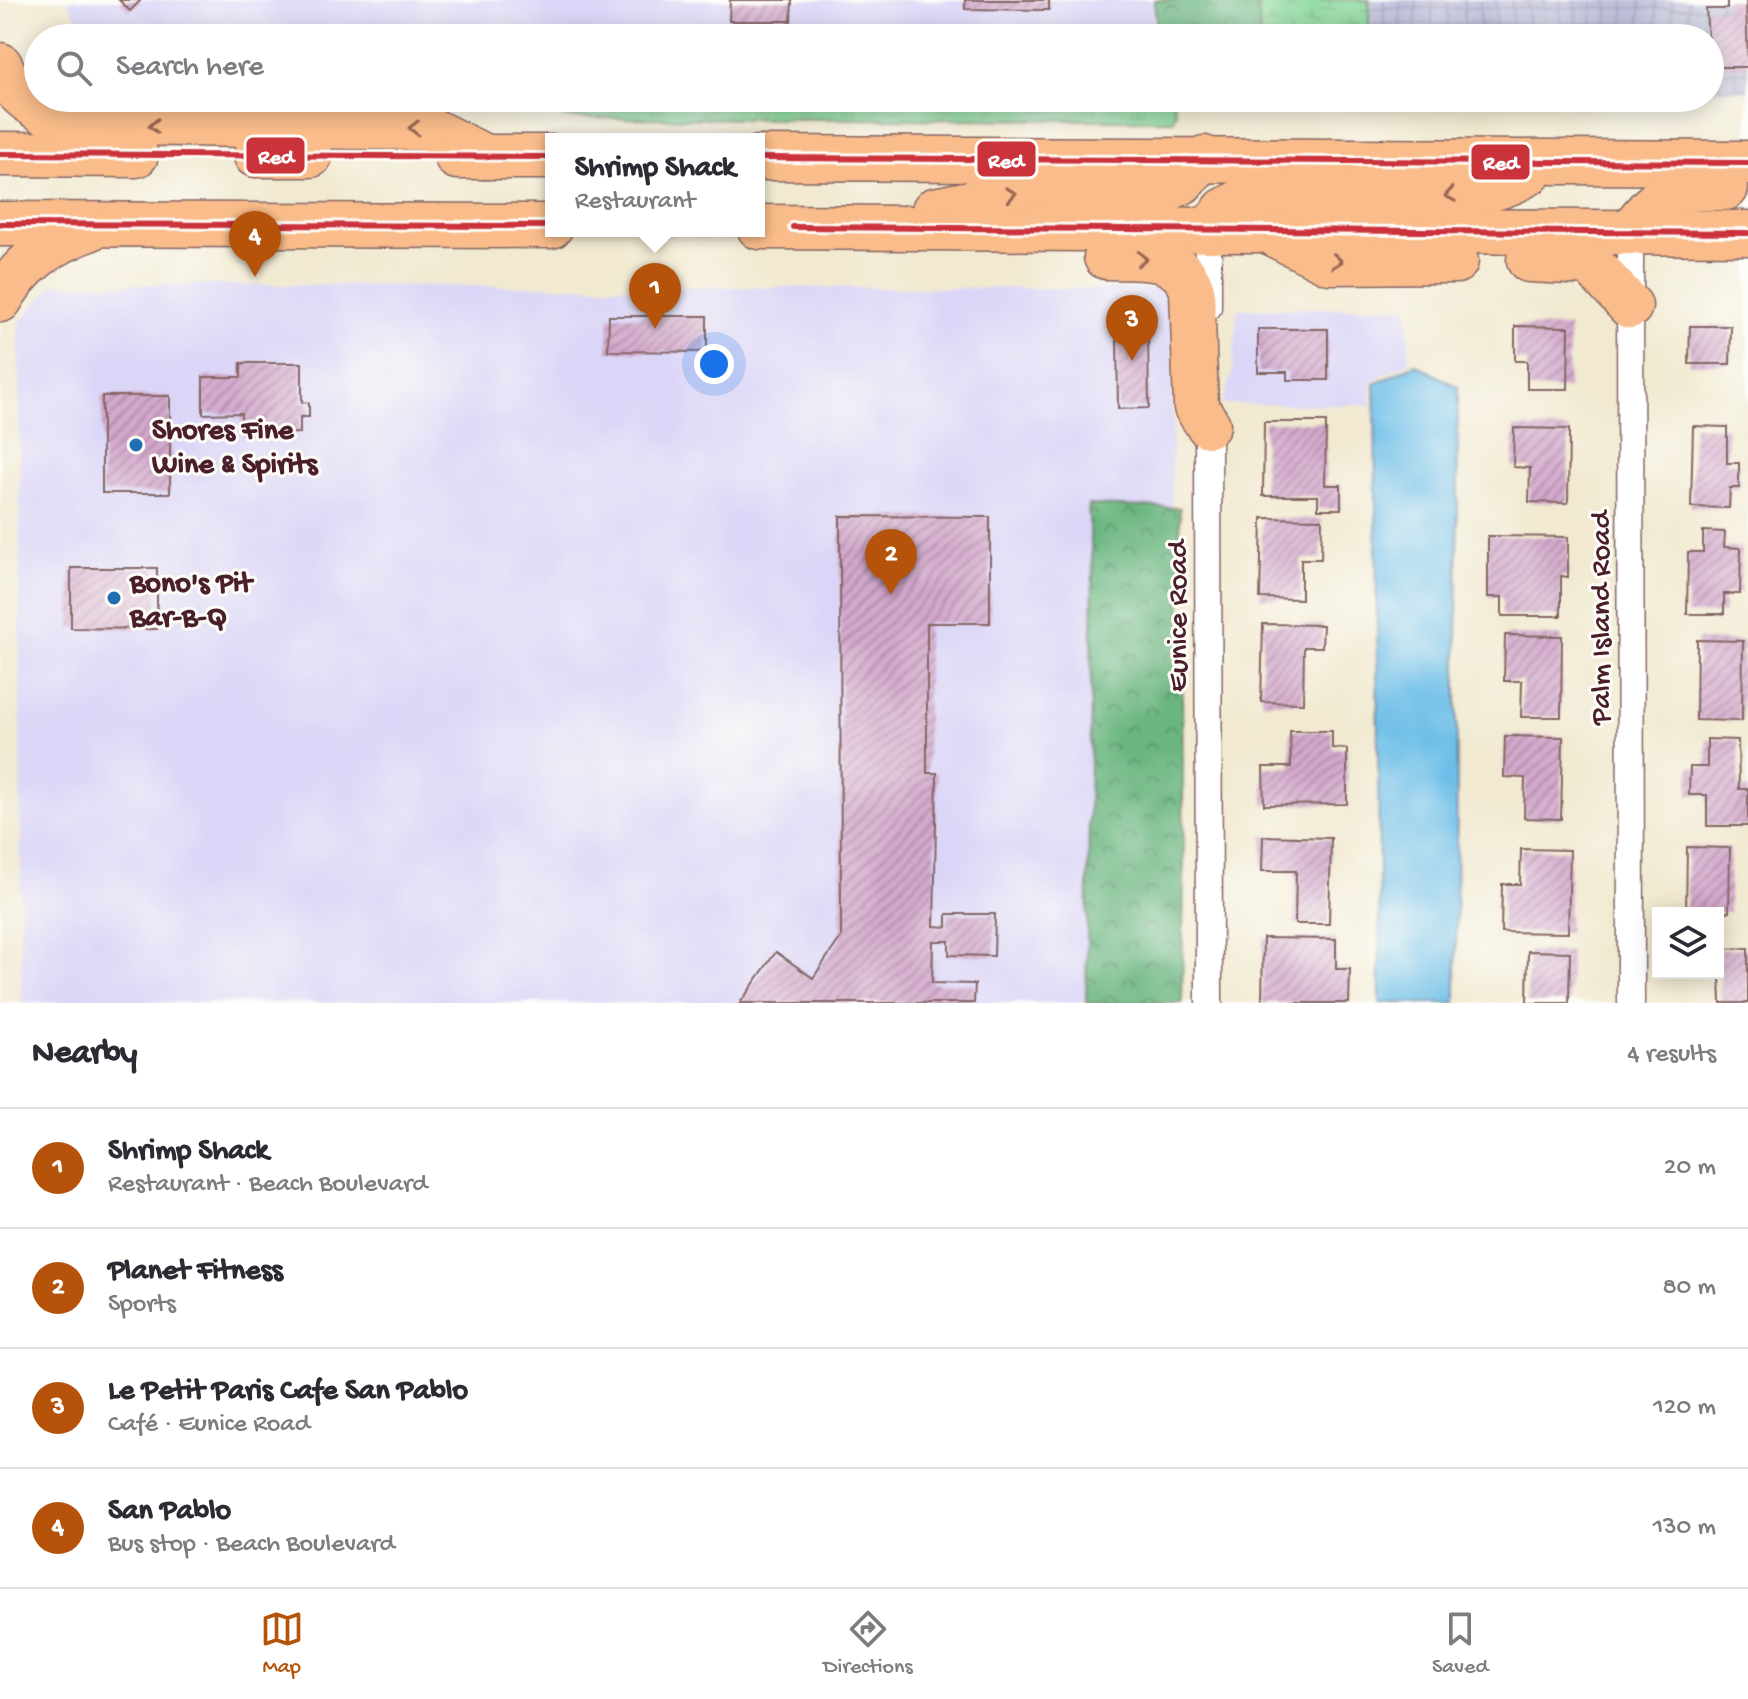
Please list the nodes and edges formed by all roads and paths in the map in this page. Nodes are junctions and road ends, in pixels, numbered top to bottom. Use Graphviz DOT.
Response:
graph roads {
  1 [pos="0,65"];
  2 [pos="24,99"];
  3 [pos="44,112"];
  4 [pos="0,154"];
  5 [pos="255,156"];
  6 [pos="311,156"];
  7 [pos="485,157"];
  8 [pos="545,157"];
  9 [pos="765,158"];
  10 [pos="1204,158"];
  11 [pos="915,159"];
  12 [pos="1549,161"];
  13 [pos="1748,163"];
  14 [pos="765,184"];
  15 [pos="1748,188"];
  16 [pos="542,218"];
  17 [pos="0,224"];
  18 [pos="103,225"];
  19 [pos="765,227"];
  20 [pos="914,228"];
  21 [pos="989,229"];
  22 [pos="1208,230"];
  23 [pos="1266,230"];
  24 [pos="1630,232"];
  25 [pos="1693,233"];
  26 [pos="1748,233"];
  27 [pos="1748,251"];
  28 [pos="0,300"];
  29 [pos="1630,306"];
  30 [pos="1208,425"];
  31 [pos="1209,1003"];
  32 [pos="1631,1003"];
  2 -- 1 [label="highway, one-way"];
  7 -- 3 [label="highway, one-way"];
  4 -- 5 [label="highway"];
  5 -- 6 [label="main road"];
  6 -- 7 [label="highway"];
  7 -- 8 [label="highway"];
  9 -- 11 [label="highway"];
  10 -- 11 [label="highway"];
  10 -- 12 [label="highway"];
  20 -- 10 [label="highway, one-way"];
  11 -- 14 [label="highway"];
  12 -- 13 [label="highway"];
  12 -- 22 [label="highway, one-way"];
  15 -- 24 [label="highway"];
  16 -- 18 [label="highway"];
  17 -- 18 [label="highway"];
  18 -- 28 [label="highway"];
  19 -- 20 [label="highway"];
  20 -- 21 [label="highway"];
  21 -- 22 [label="highway"];
  21 -- 30 [label="highway, one-way"];
  22 -- 23 [label="highway"];
  22 -- 30 [label="street, Eunice Road"];
  23 -- 24 [label="highway"];
  23 -- 29 [label="highway, one-way"];
  24 -- 25 [label="highway"];
  24 -- 29 [label="street, Palm Island Road"];
  25 -- 26 [label="highway"];
  25 -- 27 [label="street"];
  29 -- 32 [label="street, Palm Island Road"];
  30 -- 31 [label="street, Eunice Road"];
}
